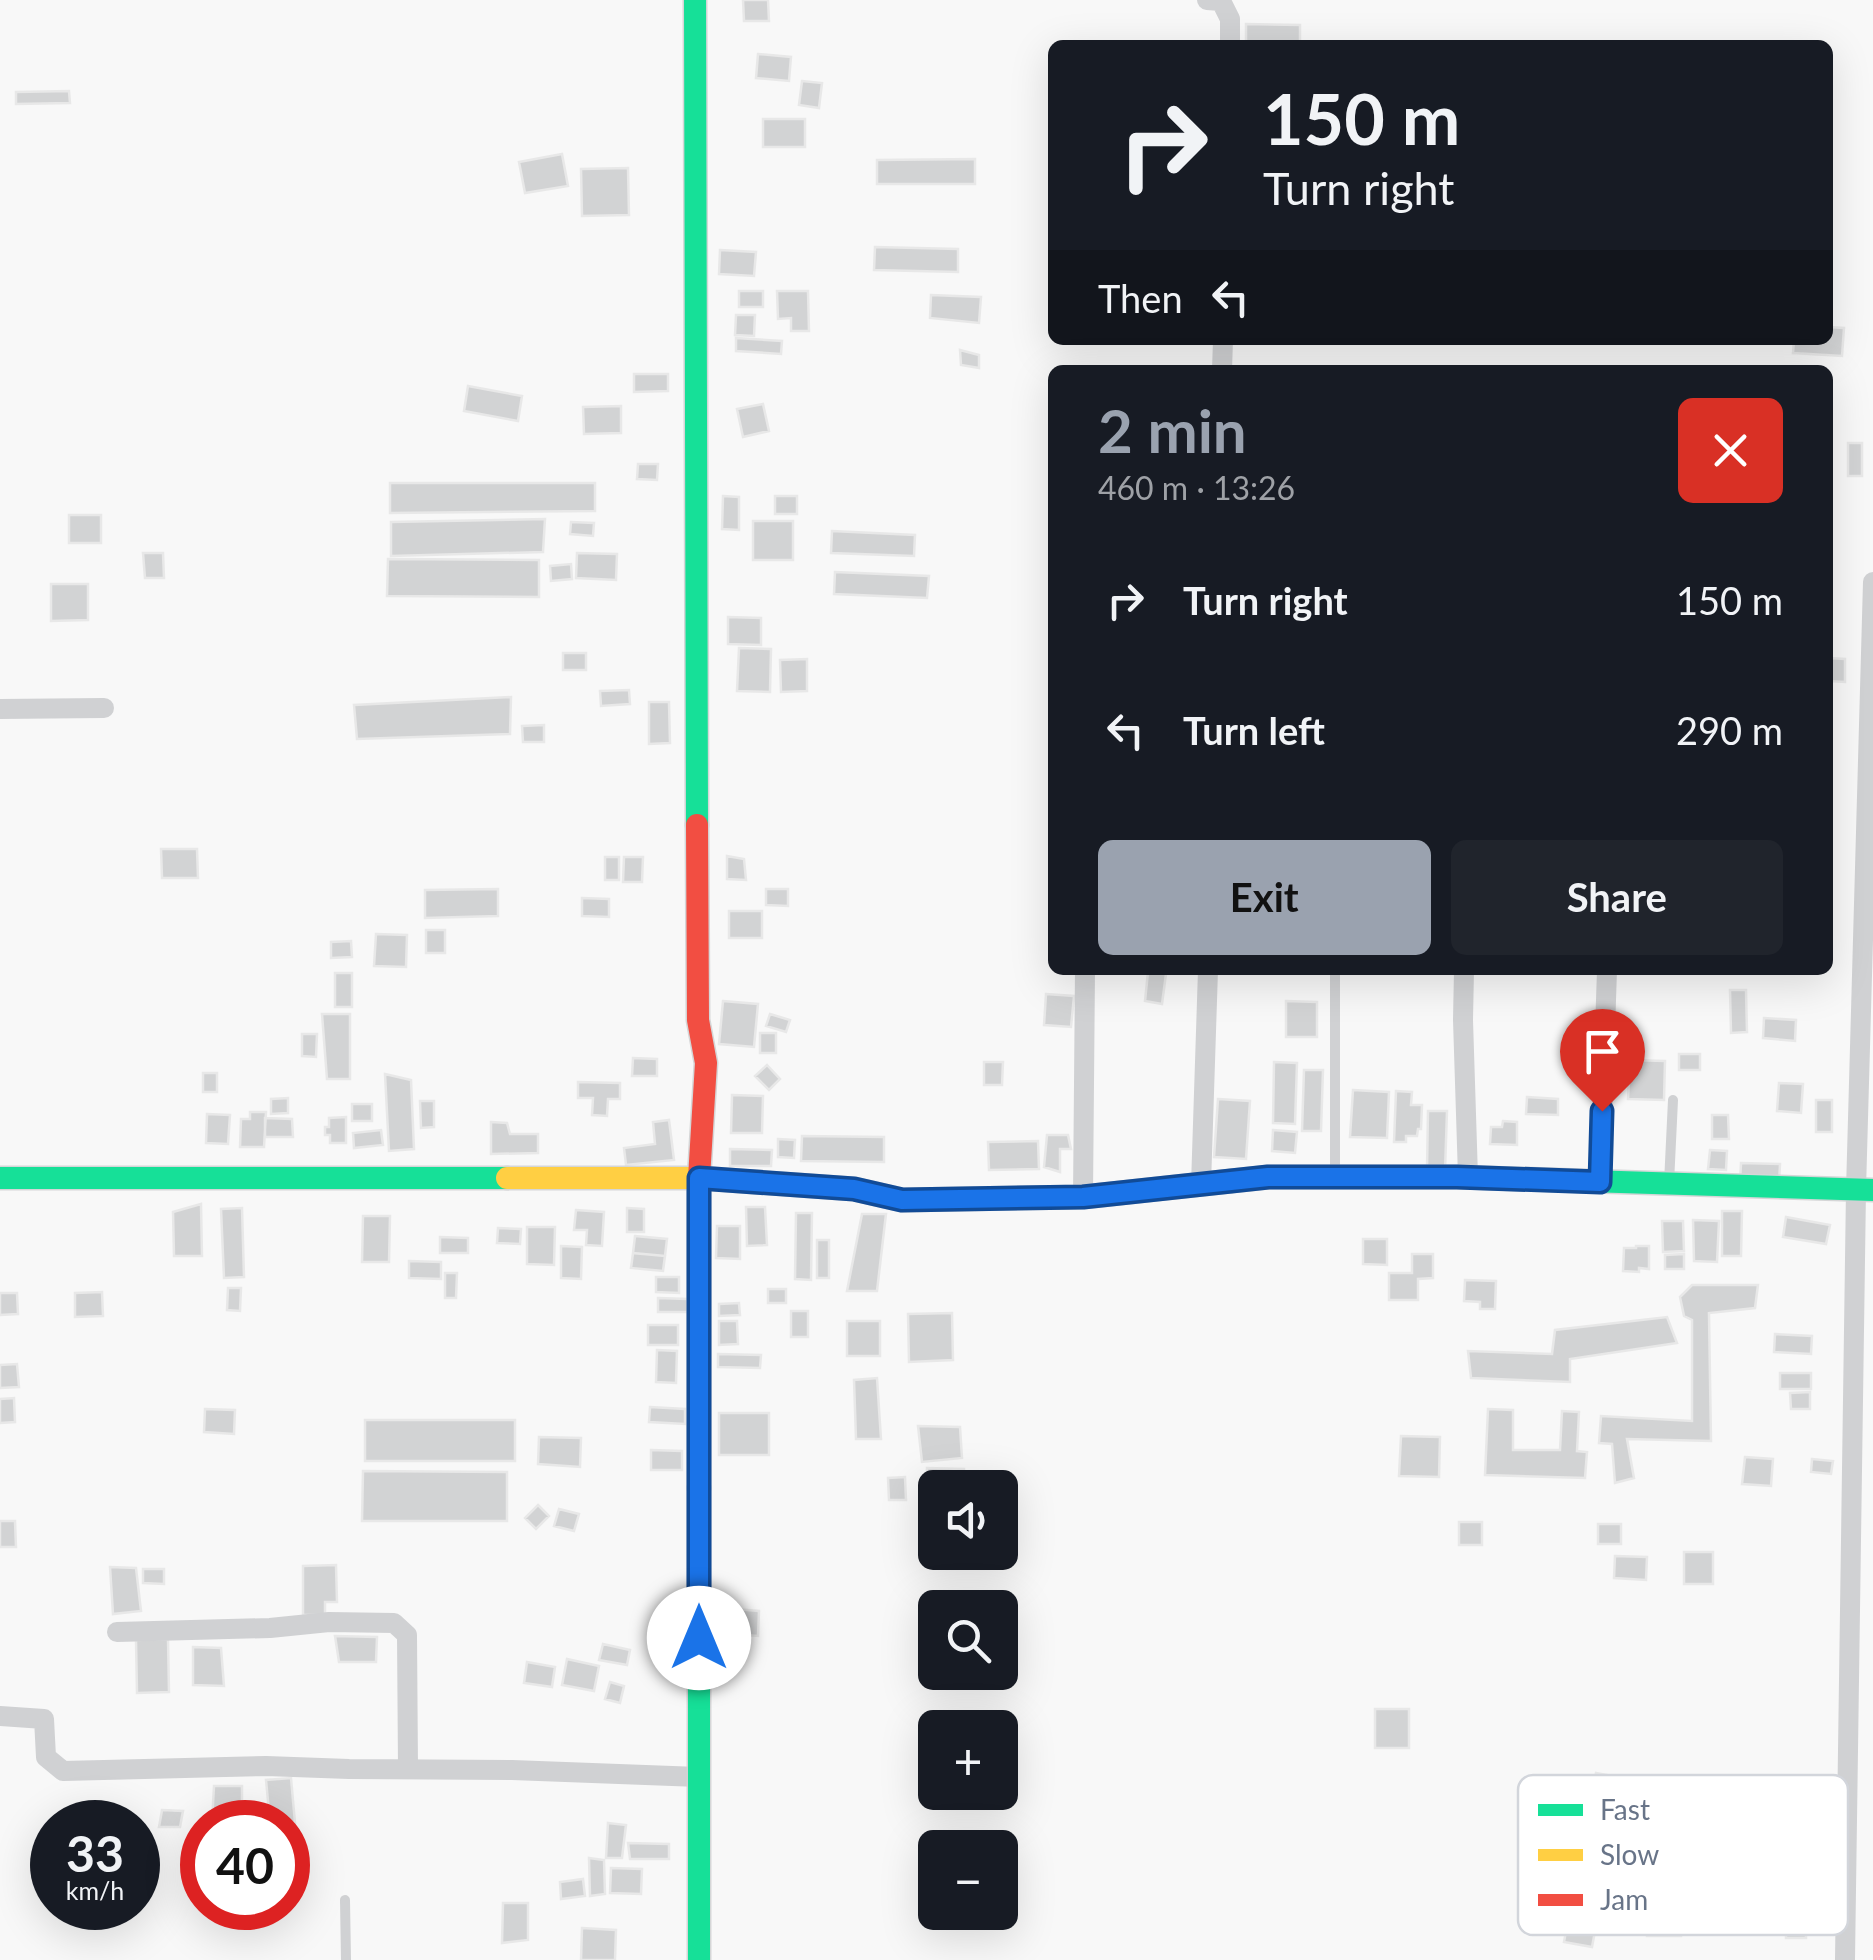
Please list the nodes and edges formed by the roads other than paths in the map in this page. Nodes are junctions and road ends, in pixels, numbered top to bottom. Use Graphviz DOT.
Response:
graph roads {
  1 [pos="695,0"];
  2 [pos="1206,0"];
  3 [pos="1230,40"];
  4 [pos="1873,582"];
  5 [pos="104,708"];
  6 [pos="0,709"];
  7 [pos="1085,975"];
  8 [pos="1208,975"];
  9 [pos="1335,975"];
  10 [pos="1464,975"];
  11 [pos="1607,975"];
  12 [pos="1673,1100"];
  13 [pos="1335,1177"];
  14 [pos="1468,1177"];
  15 [pos="0,1178"];
  16 [pos="699,1178"];
  17 [pos="1600,1182"];
  18 [pos="1201,1184"];
  19 [pos="1669,1184"];
  20 [pos="1865,1190"];
  21 [pos="1083,1197"];
  22 [pos="117,1632"];
  23 [pos="0,1716"];
  24 [pos="408,1768"];
  25 [pos="699,1777"];
  26 [pos="1848,1844"];
  27 [pos="345,1900"];
  28 [pos="1846,1935"];
  29 [pos="346,1960"];
  30 [pos="699,1960"];
  31 [pos="1845,1960"];
  1 -- 16 [label="street"];
  2 -- 3 [label="street"];
  4 -- 20 [label="street"];
  5 -- 6 [label="street"];
  7 -- 21 [label="street"];
  8 -- 18 [label="street"];
  9 -- 13 [label="lane"];
  10 -- 14 [label="street"];
  11 -- 17 [label="street"];
  12 -- 19 [label="lane"];
  13 -- 14 [label="street"];
  13 -- 18 [label="street"];
  14 -- 17 [label="street"];
  15 -- 16 [label="street"];
  16 -- 21 [label="street"];
  16 -- 25 [label="street"];
  17 -- 19 [label="street"];
  18 -- 21 [label="street"];
  19 -- 20 [label="street"];
  20 -- 26 [label="street"];
  22 -- 24 [label="street"];
  23 -- 24 [label="street"];
  24 -- 25 [label="street"];
  25 -- 30 [label="street"];
  27 -- 29 [label="lane"];
  28 -- 31 [label="street"];
}
